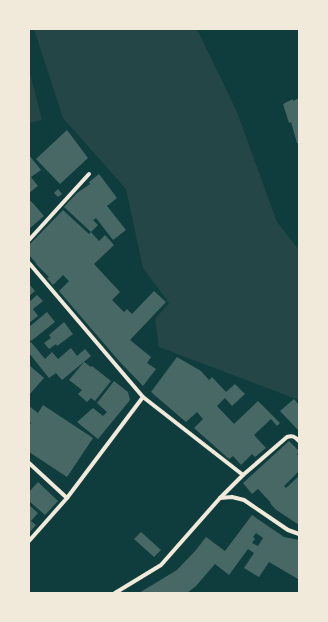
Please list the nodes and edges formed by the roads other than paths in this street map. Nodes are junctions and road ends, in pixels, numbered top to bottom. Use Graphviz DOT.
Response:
graph roads {
  1 [pos="89,174"];
  2 [pos="29,240"];
  3 [pos="29,263"];
  4 [pos="143,398"];
  5 [pos="299,441"];
  6 [pos="29,462"];
  7 [pos="243,475"];
  8 [pos="67,498"];
  9 [pos="220,498"];
  10 [pos="299,534"];
  11 [pos="29,540"];
  12 [pos="115,593"];
  1 -- 2 [label="street"];
  3 -- 4 [label="street"];
  4 -- 7 [label="street"];
  4 -- 8 [label="street"];
  5 -- 7 [label="street"];
  6 -- 8 [label="street"];
  7 -- 9 [label="street"];
  8 -- 11 [label="street"];
  9 -- 10 [label="street"];
  9 -- 12 [label="street"];
}
